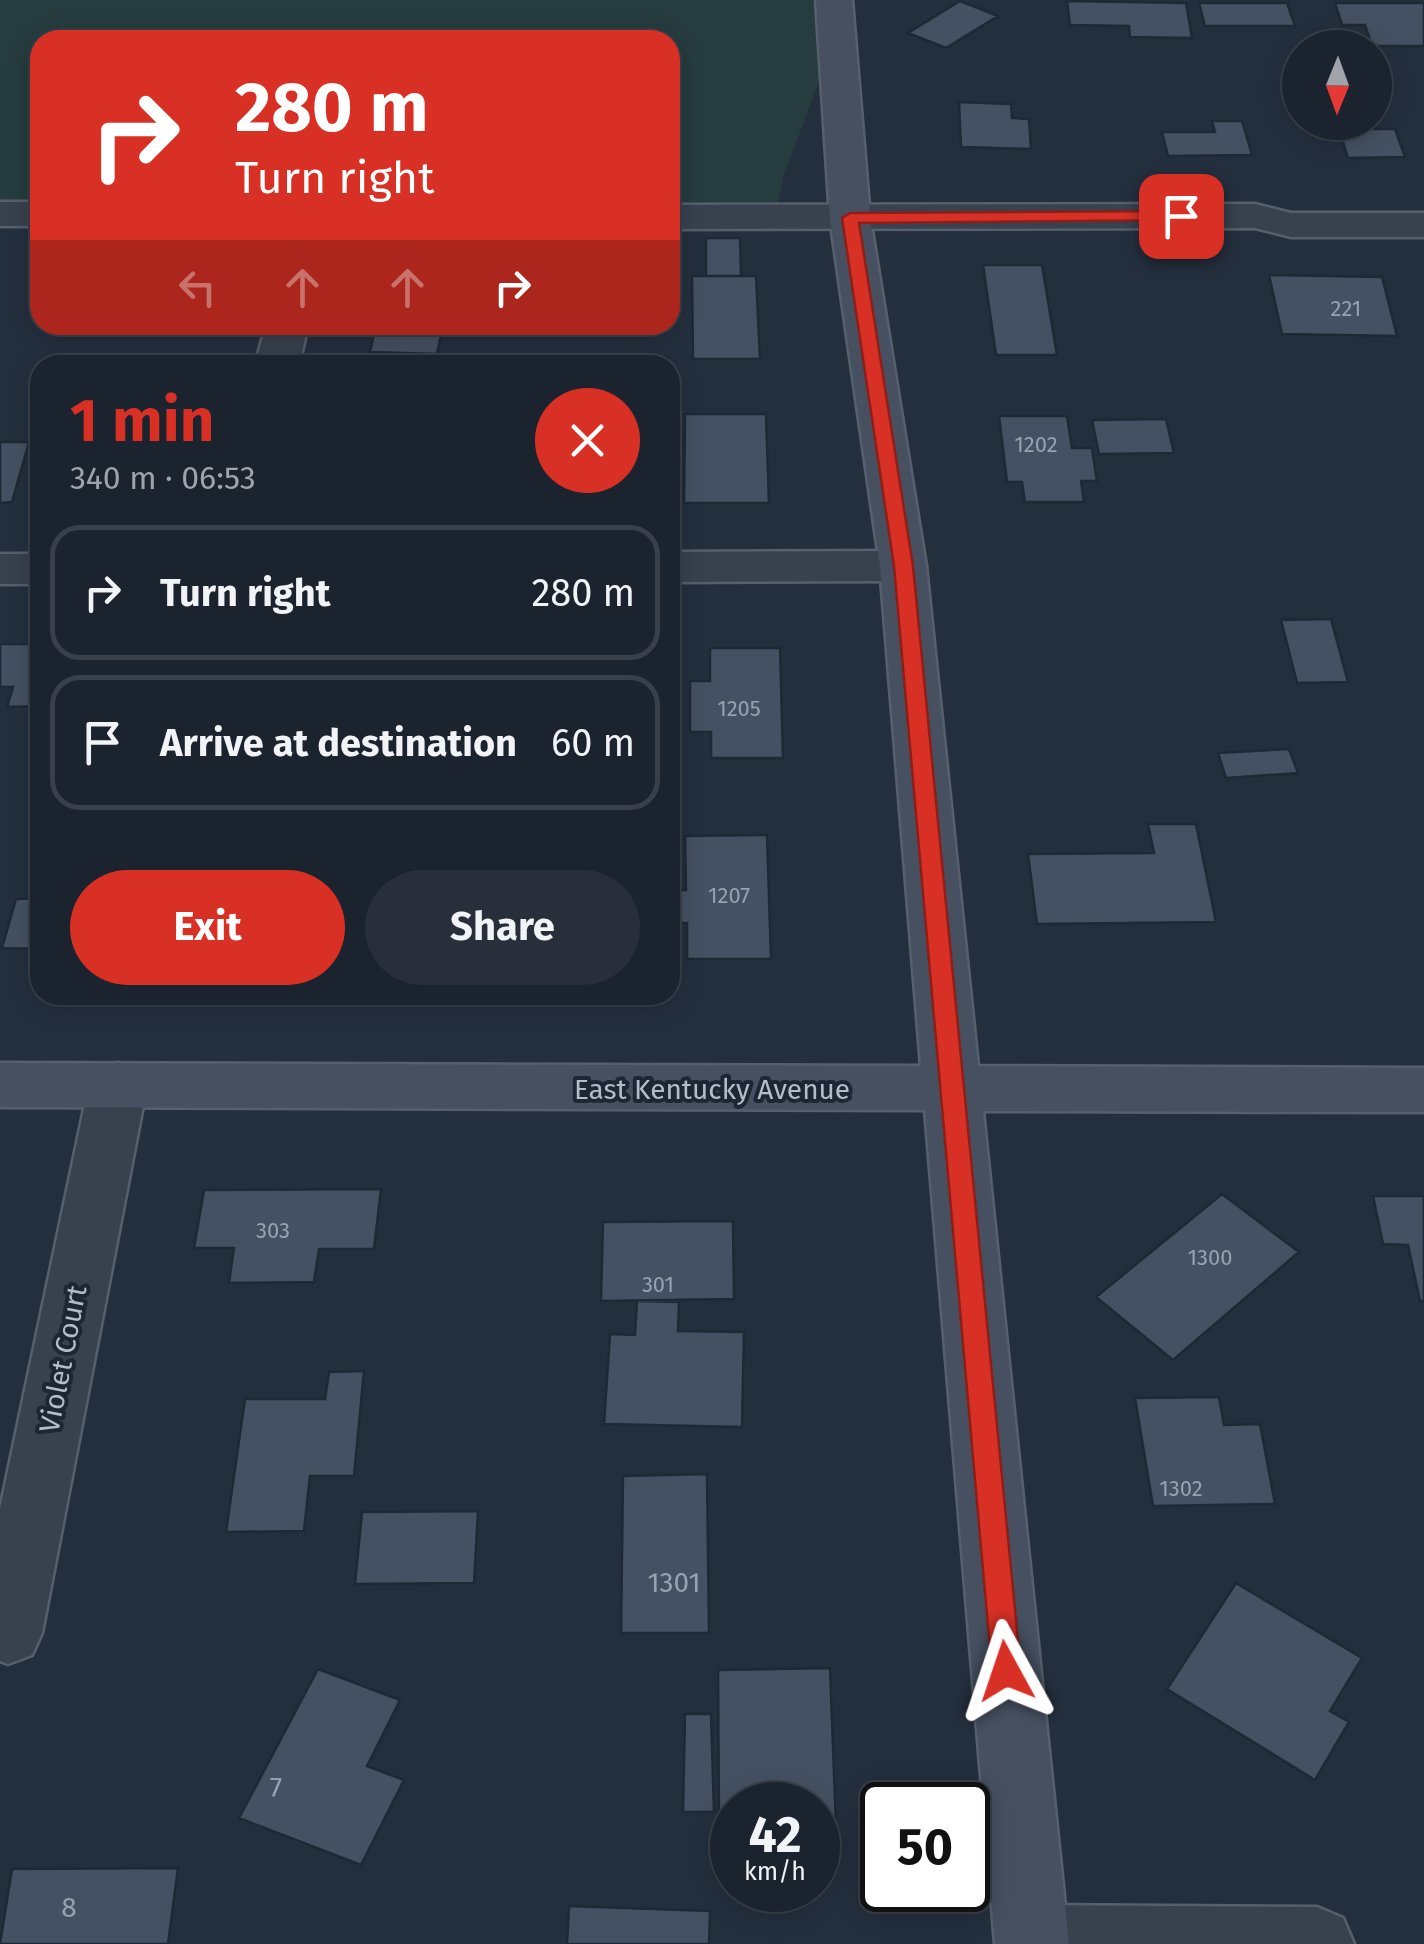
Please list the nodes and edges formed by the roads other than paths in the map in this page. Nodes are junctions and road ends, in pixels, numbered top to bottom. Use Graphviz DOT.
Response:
graph roads {
  1 [pos="834,0"];
  2 [pos="1424,202"];
  3 [pos="0,214"];
  4 [pos="30,214"];
  5 [pos="680,216"];
  6 [pos="1255,216"];
  7 [pos="850,218"];
  8 [pos="1424,225"];
  9 [pos="903,566"];
  10 [pos="680,567"];
  11 [pos="0,569"];
  12 [pos="30,569"];
  13 [pos="0,1085"];
  14 [pos="118,1085"];
  15 [pos="1424,1090"];
  16 [pos="952,1091"];
  17 [pos="8,1634"];
  18 [pos="1032,1943"];
  19 [pos="1318,1944"];
  1 -- 7 [label="main road"];
  2 -- 6 [label="street"];
  3 -- 4 [label="street"];
  5 -- 7 [label="street"];
  6 -- 7 [label="street"];
  6 -- 8 [label="street"];
  7 -- 9 [label="main road"];
  9 -- 10 [label="street"];
  9 -- 16 [label="main road"];
  11 -- 12 [label="street"];
  13 -- 14 [label="main road, East Kentucky Avenue"];
  14 -- 16 [label="main road, East Kentucky Avenue"];
  14 -- 17 [label="street, Violet Court"];
  15 -- 16 [label="main road, East Kentucky Avenue"];
  16 -- 18 [label="main road"];
  18 -- 19 [label="street"];
}
